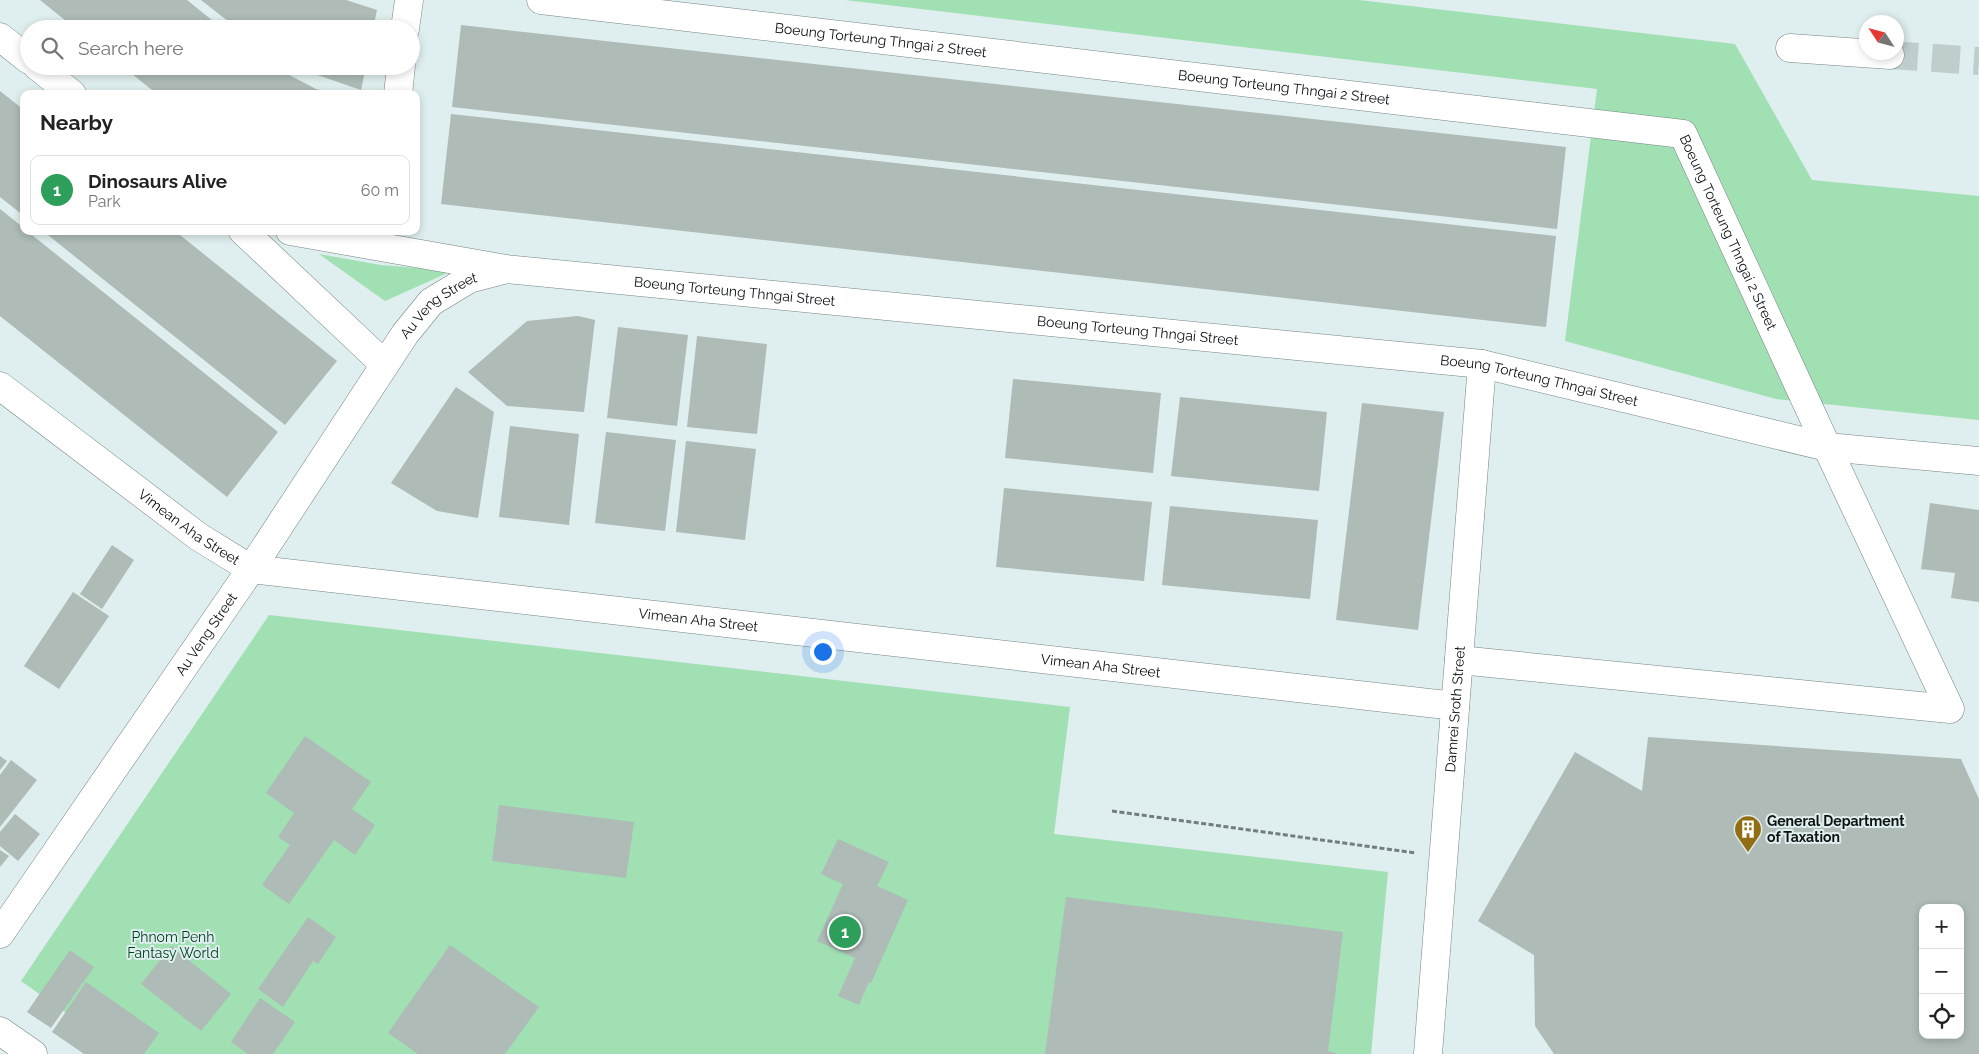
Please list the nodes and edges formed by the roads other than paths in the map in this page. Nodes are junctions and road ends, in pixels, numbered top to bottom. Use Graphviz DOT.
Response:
graph roads {
  1 [pos="408,0"];
  2 [pos="542,0"];
  3 [pos="406,20"];
  4 [pos="0,37"];
  5 [pos="1790,48"];
  6 [pos="20,53"];
  7 [pos="1859,53"];
  8 [pos="48,75"];
  9 [pos="400,75"];
  10 [pos="67,90"];
  11 [pos="398,90"];
  12 [pos="247,235"];
  13 [pos="336,235"];
  14 [pos="381,239"];
  15 [pos="506,269"];
  16 [pos="384,364"];
  17 [pos="1482,364"];
  18 [pos="0,386"];
  19 [pos="1827,447"];
  20 [pos="1979,461"];
  21 [pos="251,569"];
  22 [pos="1459,660"];
  23 [pos="1455,706"];
  24 [pos="0,934"];
  25 [pos="0,1031"];
  26 [pos="33,1054"];
  27 [pos="1428,1054"];
  1 -- 3 [label="street"];
  2 -- 19 [label="street, Boeung Torteung Thngai 2 Street"];
  4 -- 6 [label="street"];
  5 -- 7 [label="street"];
  8 -- 10 [label="street"];
  9 -- 11 [label="street"];
  12 -- 16 [label="street"];
  13 -- 14 [label="street, Boeung Torteung Thngai Street"];
  14 -- 15 [label="street, Boeung Torteung Thngai Street"];
  15 -- 16 [label="street, Au Veng Street"];
  15 -- 17 [label="street, Boeung Torteung Thngai Street"];
  16 -- 21 [label="street, Au Veng Street"];
  17 -- 19 [label="street, Boeung Torteung Thngai Street"];
  17 -- 22 [label="street, Damrei Sroth Street"];
  18 -- 21 [label="street, Vimean Aha Street"];
  19 -- 20 [label="street, Boeung Torteung Thngai Street"];
  19 -- 22 [label="street"];
  21 -- 23 [label="street, Vimean Aha Street"];
  21 -- 24 [label="street, Au Veng Street"];
  22 -- 23 [label="street, Damrei Sroth Street"];
  23 -- 27 [label="street, Damrei Sroth Street"];
  25 -- 26 [label="street"];
}
